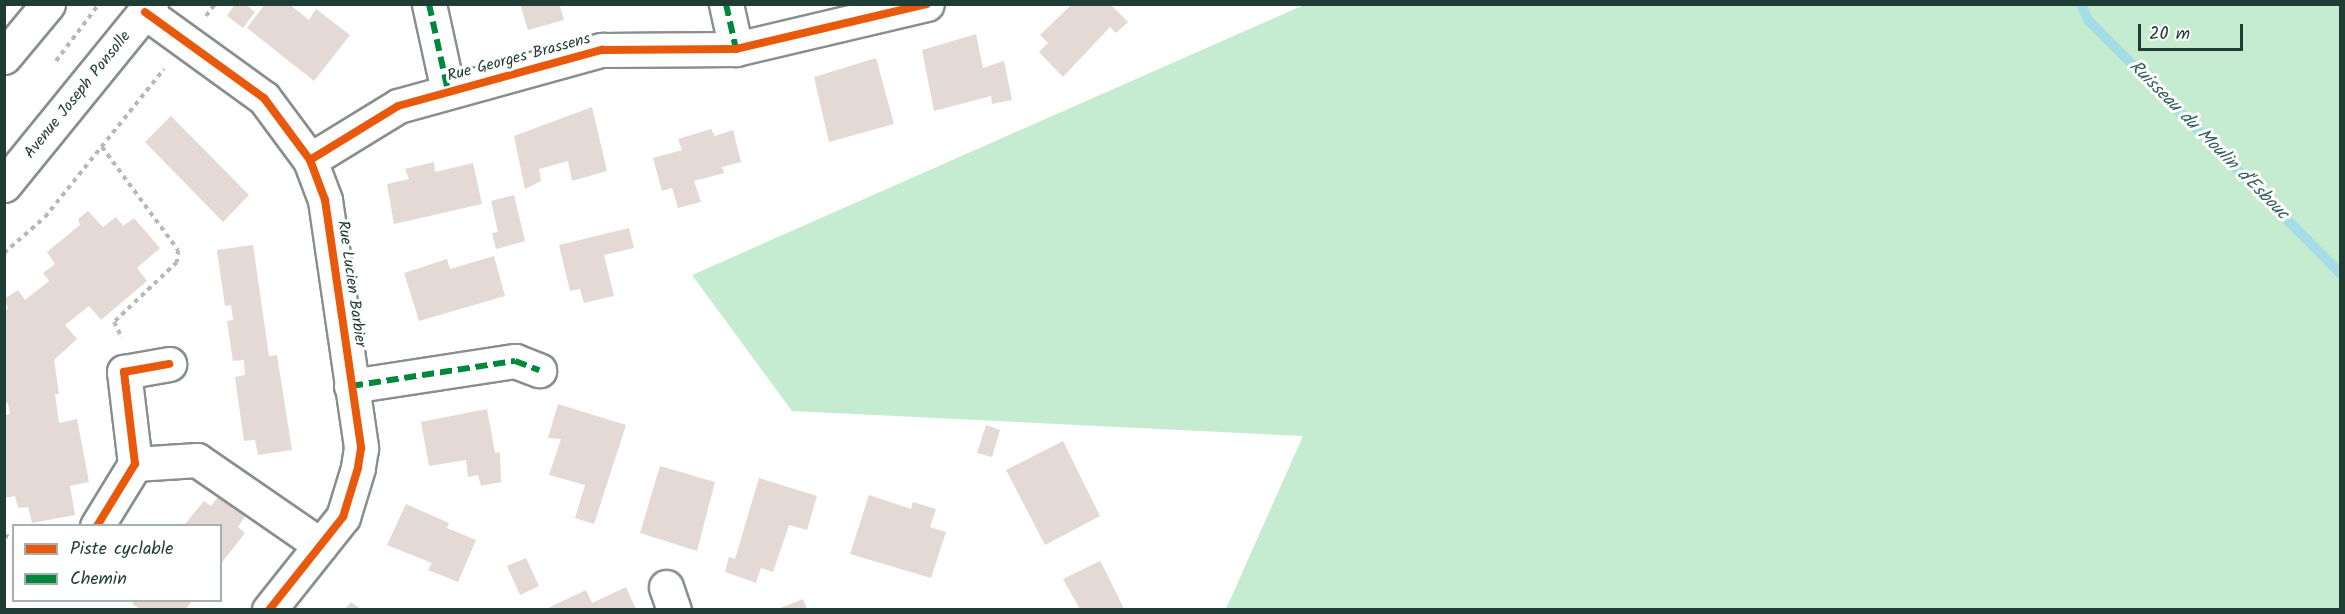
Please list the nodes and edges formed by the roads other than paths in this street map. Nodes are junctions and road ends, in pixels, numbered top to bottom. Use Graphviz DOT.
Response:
graph roads {
  1 [pos="48,4"];
  2 [pos="429,4"];
  3 [pos="726,4"];
  4 [pos="927,4"];
  5 [pos="148,8"];
  6 [pos="736,49"];
  7 [pos="4,57"];
  8 [pos="448,91"];
  9 [pos="310,159"];
  10 [pos="4,185"];
  11 [pos="154,367"];
  12 [pos="539,370"];
  13 [pos="351,386"];
  14 [pos="135,464"];
  15 [pos="98,524"];
  16 [pos="320,545"];
  17 [pos="269,609"];
  1 -- 7 [label="street"];
  2 -- 8 [label="street"];
  3 -- 6 [label="street"];
  4 -- 6 [label="street, Rue Georges Brassens"];
  5 -- 9 [label="street, Rue Lucien Barbier"];
  5 -- 10 [label="street, Avenue Joseph Ponsolle"];
  6 -- 8 [label="street, Rue Georges Brassens"];
  8 -- 9 [label="street, Rue Georges Brassens"];
  9 -- 13 [label="street, Rue Lucien Barbier"];
  11 -- 14 [label="street"];
  12 -- 13 [label="street"];
  13 -- 16 [label="street, Rue Lucien Barbier"];
  14 -- 15 [label="street"];
  14 -- 16 [label="street"];
  16 -- 17 [label="street, Rue Lucien Barbier"];
}
